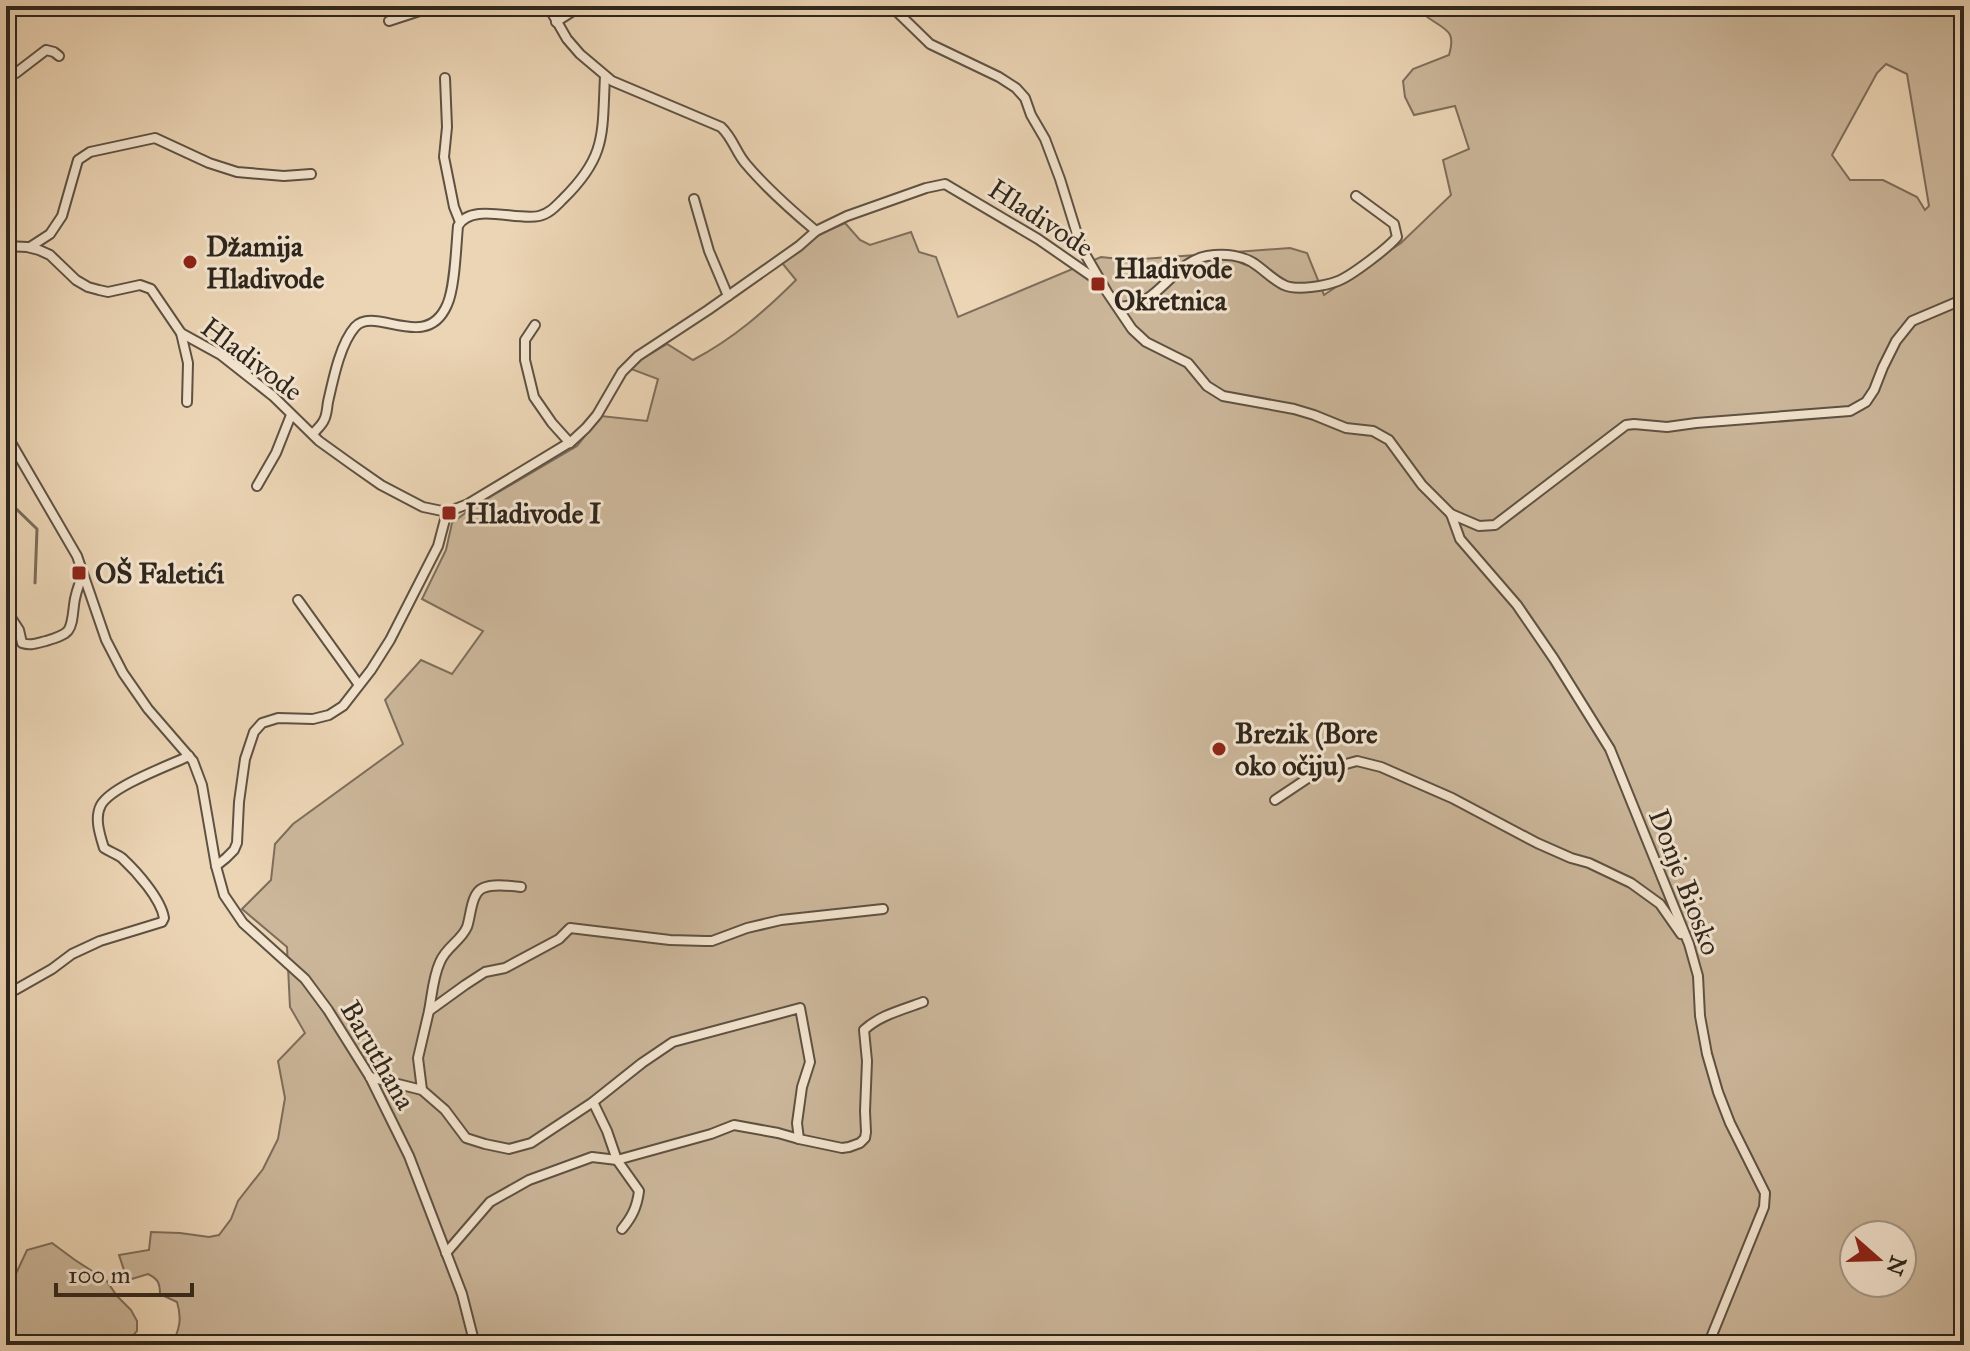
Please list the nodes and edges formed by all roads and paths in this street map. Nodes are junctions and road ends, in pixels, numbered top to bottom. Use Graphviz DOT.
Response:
graph roads {
  1 [pos="435,6"];
  2 [pos="548,6"];
  3 [pos="581,6"];
  4 [pos="891,6"];
  5 [pos="389,21"];
  6 [pos="556,22"];
  7 [pos="59,56"];
  8 [pos="6,69"];
  9 [pos="605,76"];
  10 [pos="445,78"];
  11 [pos="311,174"];
  12 [pos="1356,196"];
  13 [pos="694,199"];
  14 [pos="460,222"];
  15 [pos="816,231"];
  16 [pos="6,246"];
  17 [pos="30,247"];
  18 [pos="1101,282"];
  19 [pos="728,296"];
  20 [pos="1964,299"];
  21 [pos="1119,307"];
  22 [pos="535,325"];
  23 [pos="181,333"];
  24 [pos="187,402"];
  25 [pos="291,415"];
  26 [pos="6,434"];
  27 [pos="313,434"];
  28 [pos="570,443"];
  29 [pos="257,486"];
  30 [pos="447,512"];
  31 [pos="1451,514"];
  32 [pos="83,573"];
  33 [pos="298,600"];
  34 [pos="6,610"];
  35 [pos="361,683"];
  36 [pos="189,756"];
  37 [pos="1275,800"];
  38 [pos="216,866"];
  39 [pos="521,887"];
  40 [pos="883,909"];
  41 [pos="1689,944"];
  42 [pos="15,990"];
  43 [pos="923,1002"];
  44 [pos="429,1011"];
  45 [pos="370,1077"];
  46 [pos="422,1090"];
  47 [pos="593,1102"];
  48 [pos="799,1139"];
  49 [pos="617,1160"];
  50 [pos="622,1229"];
  51 [pos="446,1253"];
  52 [pos="475,1345"];
  53 [pos="1708,1345"];
  1 -- 5 [label="street"];
  2 -- 6 [label="street"];
  3 -- 6 [label="street"];
  4 -- 18 [label="street"];
  6 -- 9 [label="street"];
  7 -- 8 [label="street"];
  9 -- 14 [label="street"];
  9 -- 15 [label="street"];
  10 -- 14 [label="street"];
  11 -- 17 [label="street"];
  12 -- 21 [label="street"];
  13 -- 19 [label="street"];
  14 -- 27 [label="street, Hladivode"];
  15 -- 18 [label="street, Hladivode"];
  15 -- 19 [label="street, Hladivode"];
  16 -- 17 [label="street, Hladivode"];
  17 -- 23 [label="street, Hladivode"];
  18 -- 21 [label="street, Hladivode"];
  19 -- 28 [label="street, Hladivode"];
  20 -- 31 [label="street"];
  21 -- 31 [label="street, Hladivode"];
  22 -- 28 [label="street"];
  23 -- 24 [label="street"];
  23 -- 25 [label="street, Hladivode"];
  25 -- 27 [label="street, Hladivode"];
  25 -- 29 [label="street"];
  26 -- 32 [label="street, Baruthana"];
  27 -- 30 [label="street, Hladivode"];
  28 -- 30 [label="street, Hladivode"];
  30 -- 35 [label="street"];
  31 -- 41 [label="street, Donje Biosko"];
  32 -- 34 [label="street"];
  32 -- 36 [label="street, Baruthana"];
  33 -- 35 [label="street"];
  35 -- 38 [label="street"];
  36 -- 38 [label="street, Baruthana"];
  36 -- 42 [label="street"];
  37 -- 41 [label="street"];
  38 -- 45 [label="street, Baruthana"];
  39 -- 44 [label="street"];
  40 -- 44 [label="street"];
  41 -- 53 [label="street, Donje Biosko"];
  43 -- 48 [label="street"];
  44 -- 46 [label="street"];
  45 -- 46 [label="street"];
  45 -- 51 [label="street, Baruthana"];
  46 -- 47 [label="street"];
  47 -- 48 [label="street"];
  47 -- 49 [label="street"];
  48 -- 49 [label="street"];
  49 -- 50 [label="street"];
  49 -- 51 [label="street"];
  51 -- 52 [label="street, Baruthana"];
}
